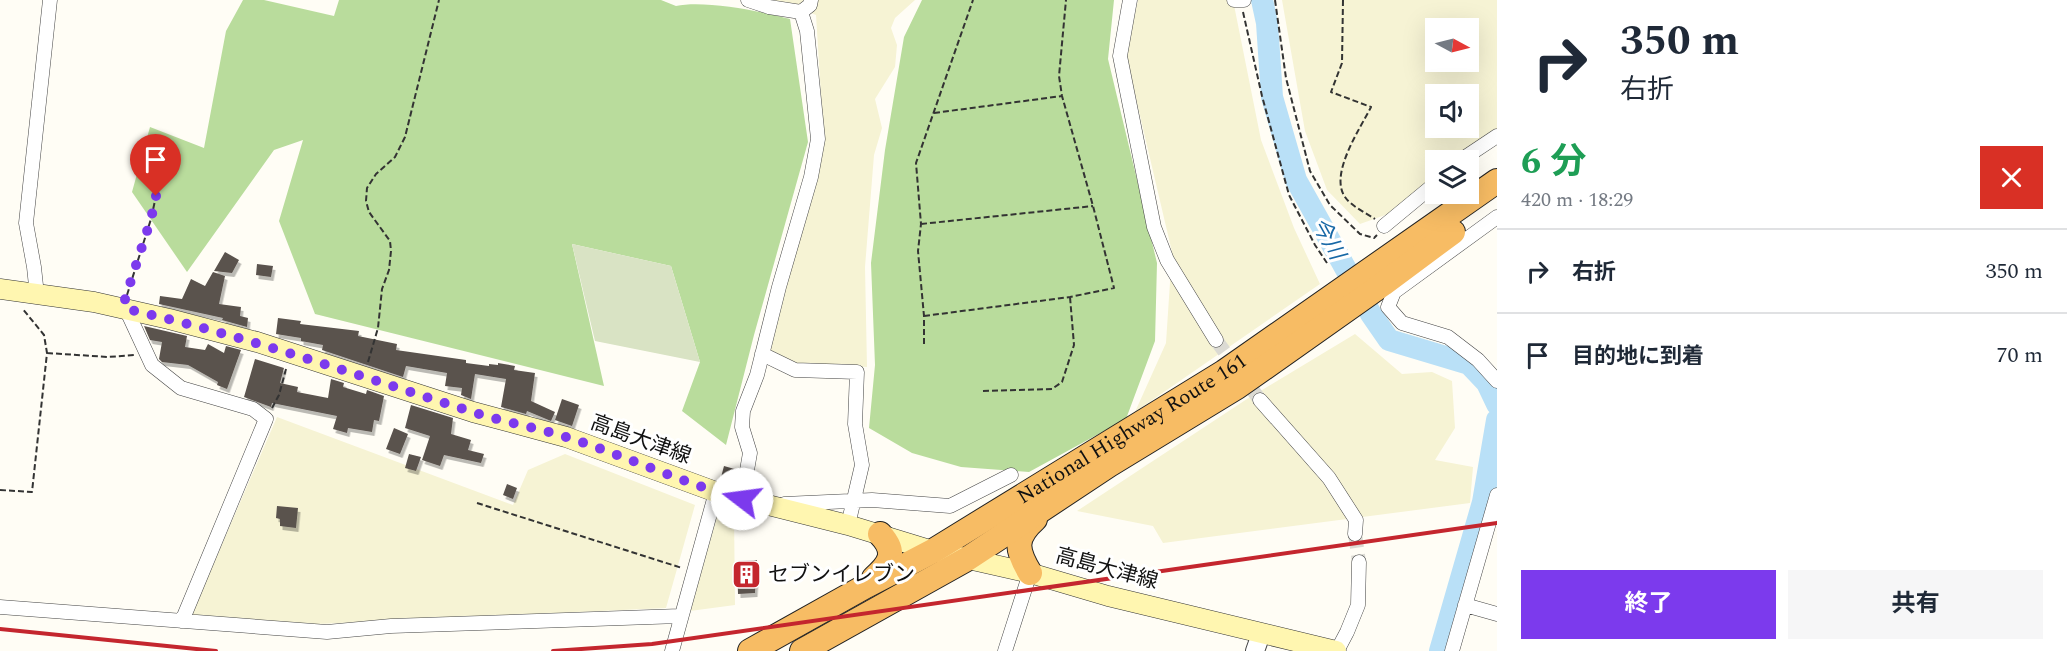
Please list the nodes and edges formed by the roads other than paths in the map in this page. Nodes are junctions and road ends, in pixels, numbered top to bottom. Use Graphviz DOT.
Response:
graph roads {
  1 [pos="50,0"];
  2 [pos="748,0"];
  3 [pos="811,0"];
  4 [pos="1130,0"];
  5 [pos="801,12"];
  6 [pos="1497,136"];
  7 [pos="1476,150"];
  8 [pos="1497,181"];
  9 [pos="1425,197"];
  10 [pos="1497,198"];
  11 [pos="1497,217"];
  12 [pos="1384,226"];
  13 [pos="6,290"];
  14 [pos="37,295"];
  15 [pos="126,309"];
  16 [pos="1216,340"];
  17 [pos="762,354"];
  18 [pos="1497,381"];
  19 [pos="1260,400"];
  20 [pos="1109,465"];
  21 [pos="1011,475"];
  22 [pos="716,492"];
  23 [pos="1066,495"];
  24 [pos="1497,495"];
  25 [pos="742,499"];
  26 [pos="854,501"];
  27 [pos="775,506"];
  28 [pos="848,525"];
  29 [pos="1355,534"];
  30 [pos="889,537"];
  31 [pos="956,553"];
  32 [pos="1359,562"];
  33 [pos="1030,573"];
  34 [pos="866,586"];
  35 [pos="908,593"];
  36 [pos="1465,605"];
  37 [pos="0,607"];
  38 [pos="1497,614"];
  39 [pos="680,616"];
  40 [pos="182,621"];
  41 [pos="1258,642"];
  42 [pos="672,651"];
  43 [pos="750,651"];
  44 [pos="802,651"];
  45 [pos="1005,651"];
  46 [pos="1336,651"];
  47 [pos="1452,651"];
  1 -- 14 [label="street"];
  2 -- 5 [label="street"];
  3 -- 5 [label="street"];
  4 -- 16 [label="street"];
  5 -- 17 [label="street"];
  6 -- 7 [label="street"];
  8 -- 31 [label="highway, National Highway Route 161"];
  9 -- 12 [label="street"];
  10 -- 20 [label="highway, National Highway Route 161"];
  11 -- 18 [label="street"];
  13 -- 14 [label="main road, 高島大津線"];
  14 -- 15 [label="main road, 高島大津線"];
  15 -- 22 [label="main road, 高島大津線"];
  15 -- 40 [label="street"];
  17 -- 25 [label="street"];
  17 -- 26 [label="street"];
  19 -- 29 [label="street"];
  20 -- 23 [label="highway, National Highway Route 161"];
  20 -- 31 [label="highway"];
  21 -- 26 [label="street"];
  22 -- 25 [label="main road, 高島大津線"];
  22 -- 39 [label="street"];
  23 -- 31 [label="highway, National Highway Route 161"];
  23 -- 33 [label="highway"];
  24 -- 36 [label="street"];
  25 -- 27 [label="main road, 高島大津線"];
  26 -- 27 [label="street"];
  26 -- 28 [label="street"];
  27 -- 28 [label="main road, 高島大津線"];
  28 -- 30 [label="main road, 高島大津線"];
  30 -- 31 [label="highway"];
  30 -- 34 [label="highway"];
  31 -- 33 [label="main road, 高島大津線"];
  31 -- 34 [label="highway, National Highway Route 161"];
  31 -- 35 [label="highway, National Highway Route 161"];
  31 -- 35 [label="highway"];
  32 -- 46 [label="street"];
  33 -- 41 [label="main road, 高島大津線"];
  33 -- 45 [label="street"];
  34 -- 43 [label="highway, National Highway Route 161"];
  35 -- 44 [label="highway, National Highway Route 161"];
  36 -- 38 [label="street"];
  36 -- 47 [label="street"];
  37 -- 40 [label="street"];
  39 -- 40 [label="street"];
  39 -- 42 [label="street"];
  41 -- 46 [label="main road, 高島大津線"];
}
